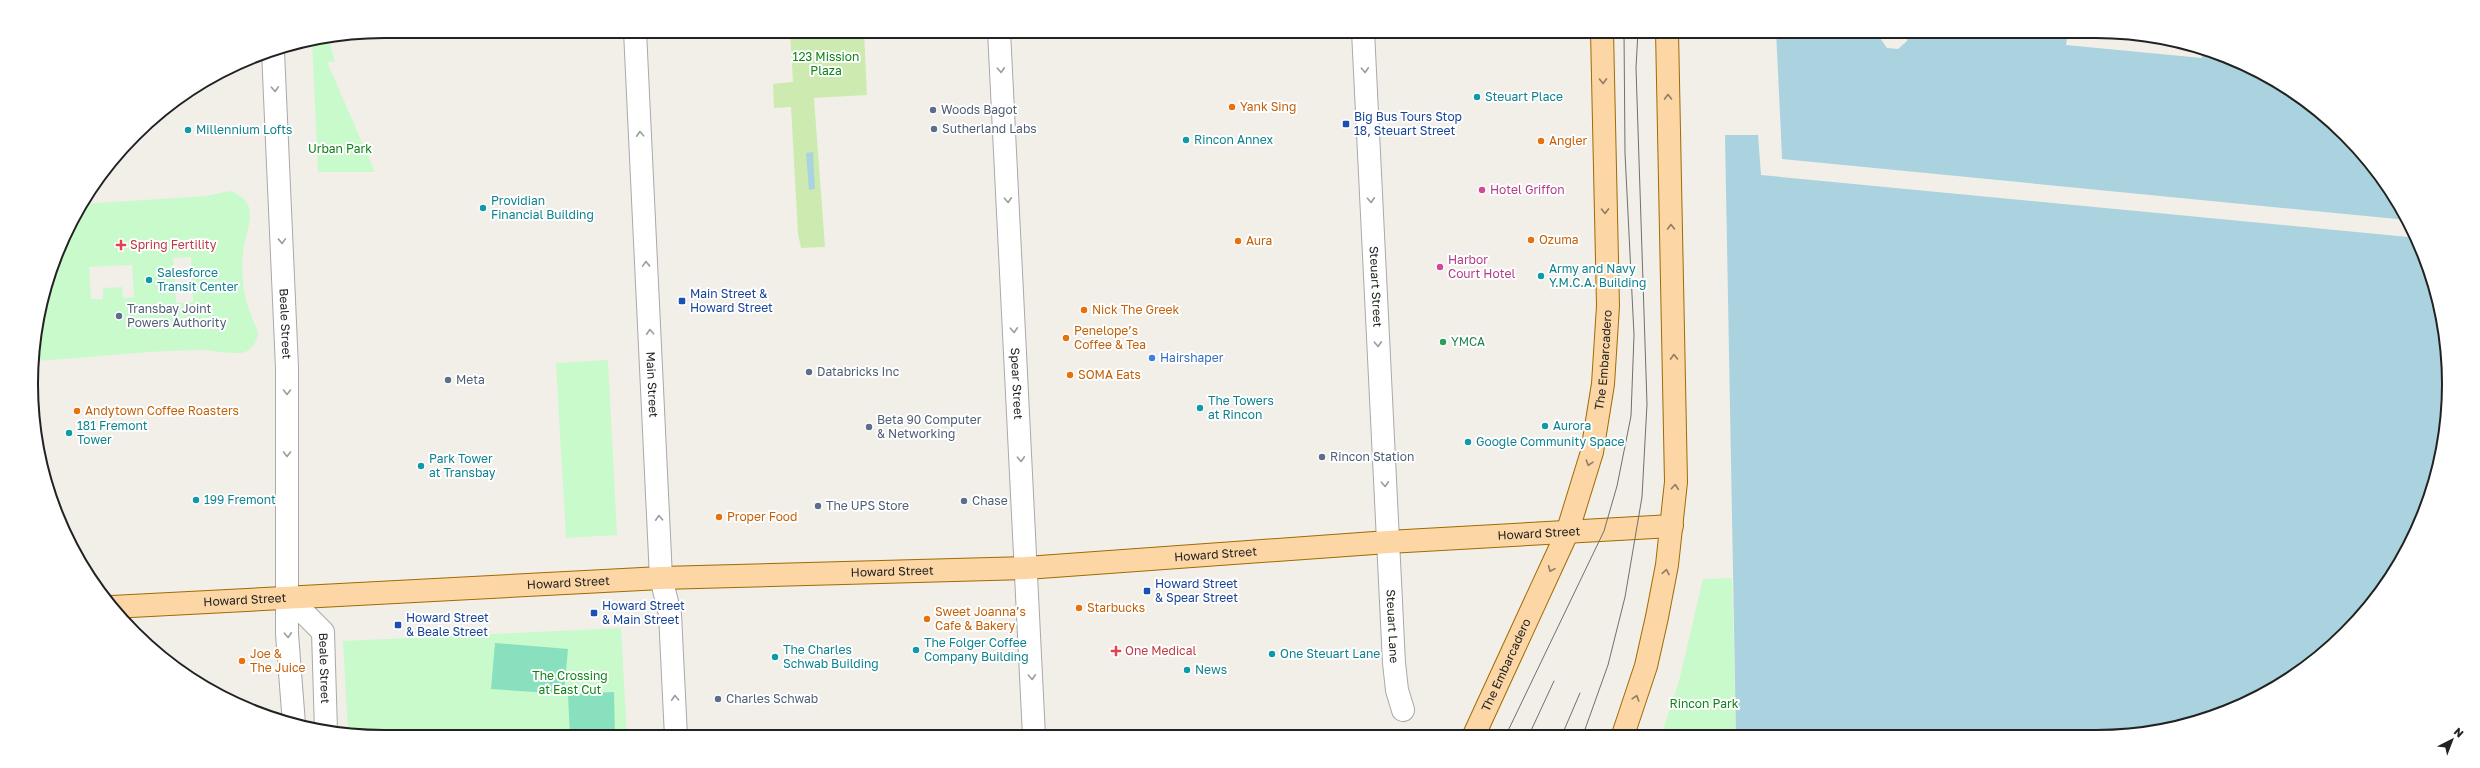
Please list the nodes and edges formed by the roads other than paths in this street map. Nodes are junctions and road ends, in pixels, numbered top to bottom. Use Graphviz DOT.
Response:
graph roads {
  1 [pos="635,38"];
  2 [pos="999,38"];
  3 [pos="1363,38"];
  4 [pos="1602,38"];
  5 [pos="1667,38"];
  6 [pos="273,56"];
  7 [pos="1672,526"];
  8 [pos="1567,533"];
  9 [pos="1388,542"];
  10 [pos="1026,568"];
  11 [pos="662,578"];
  12 [pos="288,596"];
  13 [pos="119,607"];
  14 [pos="1403,710"];
  15 [pos="294,718"];
  16 [pos="326,725"];
  17 [pos="676,730"];
  18 [pos="1034,730"];
  19 [pos="1476,730"];
  20 [pos="1625,730"];
  11 -- 1 [label="street, Main Street, one-way"];
  2 -- 10 [label="street, Spear Street, one-way"];
  3 -- 9 [label="street, Steuart Street, one-way"];
  4 -- 8 [label="main road, The Embarcadero, one-way"];
  7 -- 5 [label="main road, one-way"];
  6 -- 12 [label="street, Beale Street, one-way"];
  7 -- 8 [label="main road, Howard Street"];
  20 -- 7 [label="main road, one-way"];
  8 -- 9 [label="main road, Howard Street"];
  8 -- 19 [label="main road, The Embarcadero, one-way"];
  9 -- 10 [label="main road, Howard Street"];
  9 -- 14 [label="street, Steuart Lane"];
  10 -- 11 [label="main road, Howard Street"];
  10 -- 18 [label="street, Spear Street, one-way"];
  11 -- 12 [label="main road, Howard Street"];
  17 -- 11 [label="street, Main Street, one-way"];
  12 -- 13 [label="main road, Howard Street"];
  12 -- 15 [label="street, Beale Street, one-way"];
  12 -- 16 [label="street, Beale Street"];
}
